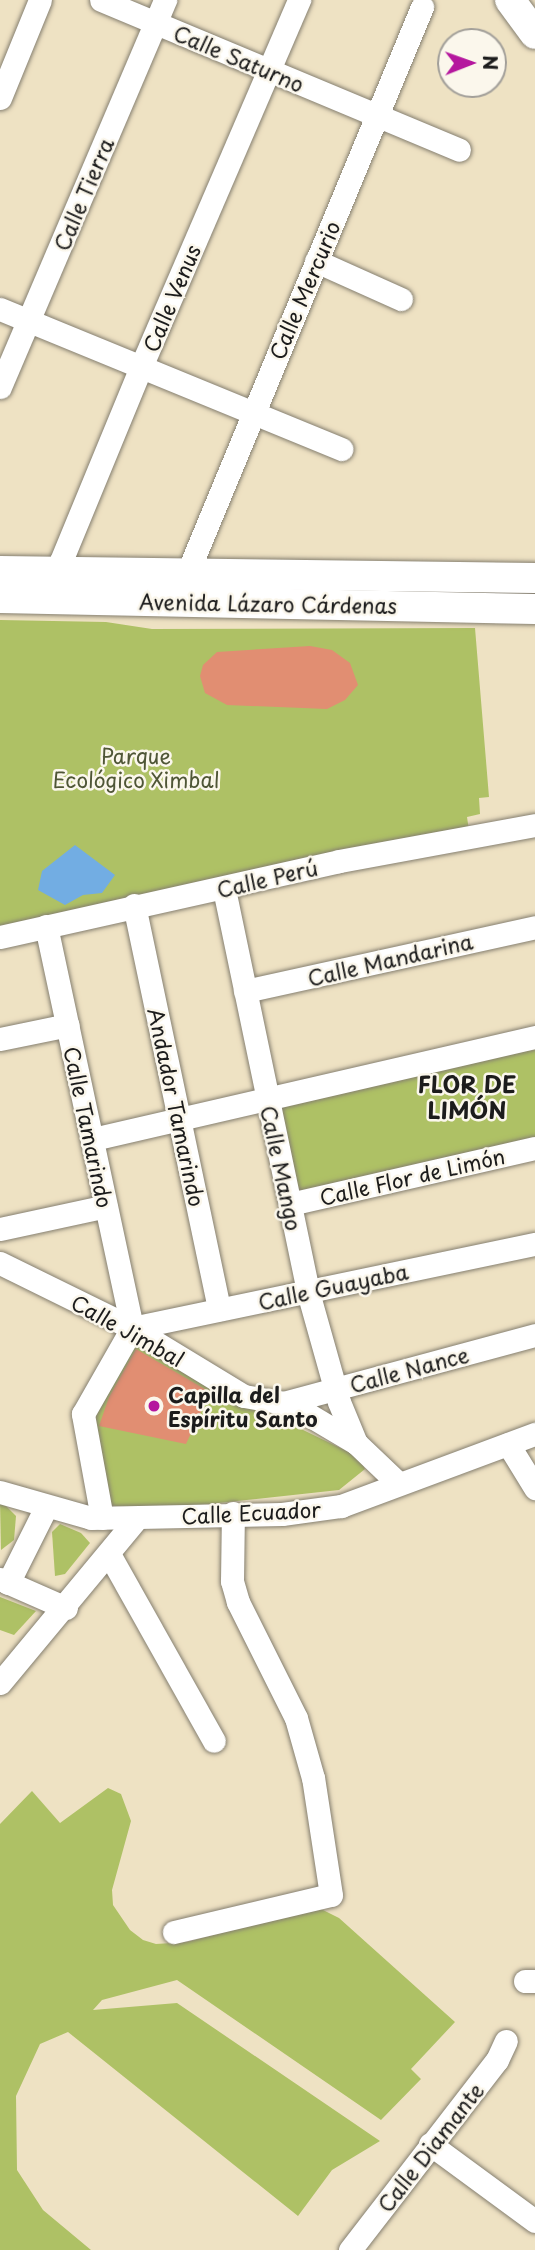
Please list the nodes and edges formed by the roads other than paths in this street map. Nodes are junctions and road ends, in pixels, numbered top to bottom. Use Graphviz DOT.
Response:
graph roads {
  1 [pos="40,0"];
  2 [pos="101,0"];
  3 [pos="165,0"];
  4 [pos="299,0"];
  5 [pos="510,0"];
  6 [pos="528,0"];
  7 [pos="422,7"];
  8 [pos="535,10"];
  9 [pos="155,23"];
  10 [pos="535,34"];
  11 [pos="269,70"];
  12 [pos="0,98"];
  13 [pos="377,116"];
  14 [pos="458,150"];
  15 [pos="316,261"];
  16 [pos="401,299"];
  17 [pos="0,309"];
  18 [pos="29,320"];
  19 [pos="141,367"];
  20 [pos="0,387"];
  21 [pos="252,412"];
  22 [pos="341,449"];
  23 [pos="0,571"];
  24 [pos="187,573"];
  25 [pos="535,578"];
  26 [pos="57,585"];
  27 [pos="217,588"];
  28 [pos="0,598"];
  29 [pos="535,609"];
  30 [pos="535,825"];
  31 [pos="224,889"];
  32 [pos="134,905"];
  33 [pos="46,926"];
  34 [pos="535,926"];
  35 [pos="0,937"];
  36 [pos="245,991"];
  37 [pos="68,1025"];
  38 [pos="535,1037"];
  39 [pos="0,1039"];
  40 [pos="268,1100"];
  41 [pos="180,1119"];
  42 [pos="93,1139"];
  43 [pos="535,1148"];
  44 [pos="290,1204"];
  45 [pos="106,1206"];
  46 [pos="0,1229"];
  47 [pos="535,1244"];
  48 [pos="0,1263"];
  49 [pos="308,1292"];
  50 [pos="219,1309"];
  51 [pos="132,1328"];
  52 [pos="535,1335"];
  53 [pos="336,1389"];
  54 [pos="283,1403"];
  55 [pos="535,1434"];
  56 [pos="356,1443"];
  57 [pos="508,1444"];
  58 [pos="397,1482"];
  59 [pos="535,1488"];
  60 [pos="0,1492"];
  61 [pos="46,1507"];
  62 [pos="233,1513"];
  63 [pos="102,1518"];
  64 [pos="136,1519"];
  65 [pos="108,1554"];
  66 [pos="4,1581"];
  67 [pos="66,1608"];
  68 [pos="0,1683"];
  69 [pos="214,1741"];
  70 [pos="174,1932"];
  71 [pos="506,2041"];
  72 [pos="430,2144"];
  73 [pos="535,2221"];
  74 [pos="361,2246"];
  1 -- 12 [label="street"];
  2 -- 9 [label="street, Calle Saturno"];
  3 -- 9 [label="street, Calle Tierra"];
  4 -- 11 [label="street, Calle Venus"];
  5 -- 10 [label="main road"];
  6 -- 8 [label="main road"];
  7 -- 13 [label="street, Calle Mercurio"];
  9 -- 11 [label="street, Calle Saturno"];
  9 -- 18 [label="street, Calle Tierra"];
  11 -- 13 [label="street, Calle Saturno"];
  11 -- 19 [label="street, Calle Venus"];
  13 -- 14 [label="street, Calle Saturno"];
  13 -- 15 [label="street, Calle Mercurio"];
  15 -- 16 [label="street"];
  15 -- 21 [label="street, Calle Mercurio"];
  17 -- 18 [label="street"];
  18 -- 19 [label="street"];
  18 -- 20 [label="street, Calle Tierra"];
  19 -- 21 [label="street"];
  19 -- 26 [label="street, Calle Venus"];
  21 -- 22 [label="street"];
  21 -- 24 [label="street, Calle Mercurio"];
  23 -- 26 [label="main road, Avenida Lázaro Cárdenas"];
  24 -- 26 [label="main road, Avenida Lázaro Cárdenas"];
  24 -- 27 [label="main road, Avenida Lázaro Cárdenas"];
  25 -- 27 [label="main road, Avenida Lázaro Cárdenas"];
  26 -- 27 [label="main road, Avenida Lázaro Cárdenas"];
  26 -- 28 [label="main road, Avenida Lázaro Cárdenas"];
  27 -- 29 [label="main road, Avenida Lázaro Cárdenas"];
  30 -- 31 [label="street, Calle Perú"];
  31 -- 32 [label="street, Calle Perú"];
  31 -- 36 [label="street, Calle Mango"];
  32 -- 33 [label="street, Calle Perú"];
  32 -- 41 [label="street, Andador Tamarindo"];
  33 -- 35 [label="street, Calle Perú"];
  33 -- 37 [label="street, Calle Tamarindo"];
  34 -- 36 [label="street, Calle Mandarina"];
  36 -- 40 [label="street, Calle Mango"];
  37 -- 39 [label="street"];
  37 -- 42 [label="street, Calle Tamarindo"];
  38 -- 40 [label="street"];
  40 -- 41 [label="street"];
  40 -- 44 [label="street, Calle Mango"];
  41 -- 42 [label="street"];
  41 -- 50 [label="street, Andador Tamarindo"];
  42 -- 45 [label="street, Calle Tamarindo"];
  43 -- 44 [label="street, Calle Flor de Limón"];
  44 -- 49 [label="street, Calle Mango"];
  45 -- 46 [label="street"];
  45 -- 51 [label="street, Calle Tamarindo"];
  47 -- 49 [label="street, Calle Guayaba"];
  48 -- 51 [label="street, Calle Jimbal"];
  49 -- 50 [label="street, Calle Guayaba"];
  49 -- 53 [label="street, Calle Mango"];
  50 -- 51 [label="street, Calle Guayaba"];
  51 -- 54 [label="street, Calle Jimbal"];
  51 -- 63 [label="street"];
  52 -- 53 [label="street, Calle Nance"];
  53 -- 54 [label="street, Calle Nance"];
  53 -- 56 [label="street, Calle Mango"];
  54 -- 56 [label="street, Calle Jimbal"];
  55 -- 57 [label="street, Calle Ecuador"];
  56 -- 58 [label="street, Calle Jimbal"];
  57 -- 58 [label="street, Calle Ecuador"];
  57 -- 59 [label="street"];
  58 -- 62 [label="street, Calle Ecuador"];
  60 -- 61 [label="street, Calle Ecuador"];
  61 -- 63 [label="street, Calle Ecuador"];
  61 -- 66 [label="street"];
  62 -- 64 [label="street, Calle Ecuador"];
  62 -- 70 [label="street"];
  63 -- 64 [label="street, Calle Ecuador"];
  64 -- 65 [label="street"];
  65 -- 67 [label="street"];
  65 -- 69 [label="street"];
  66 -- 67 [label="street"];
  67 -- 68 [label="street"];
  71 -- 72 [label="street, Calle Diamante"];
  72 -- 73 [label="street"];
  72 -- 74 [label="street, Calle Diamante"];
}
